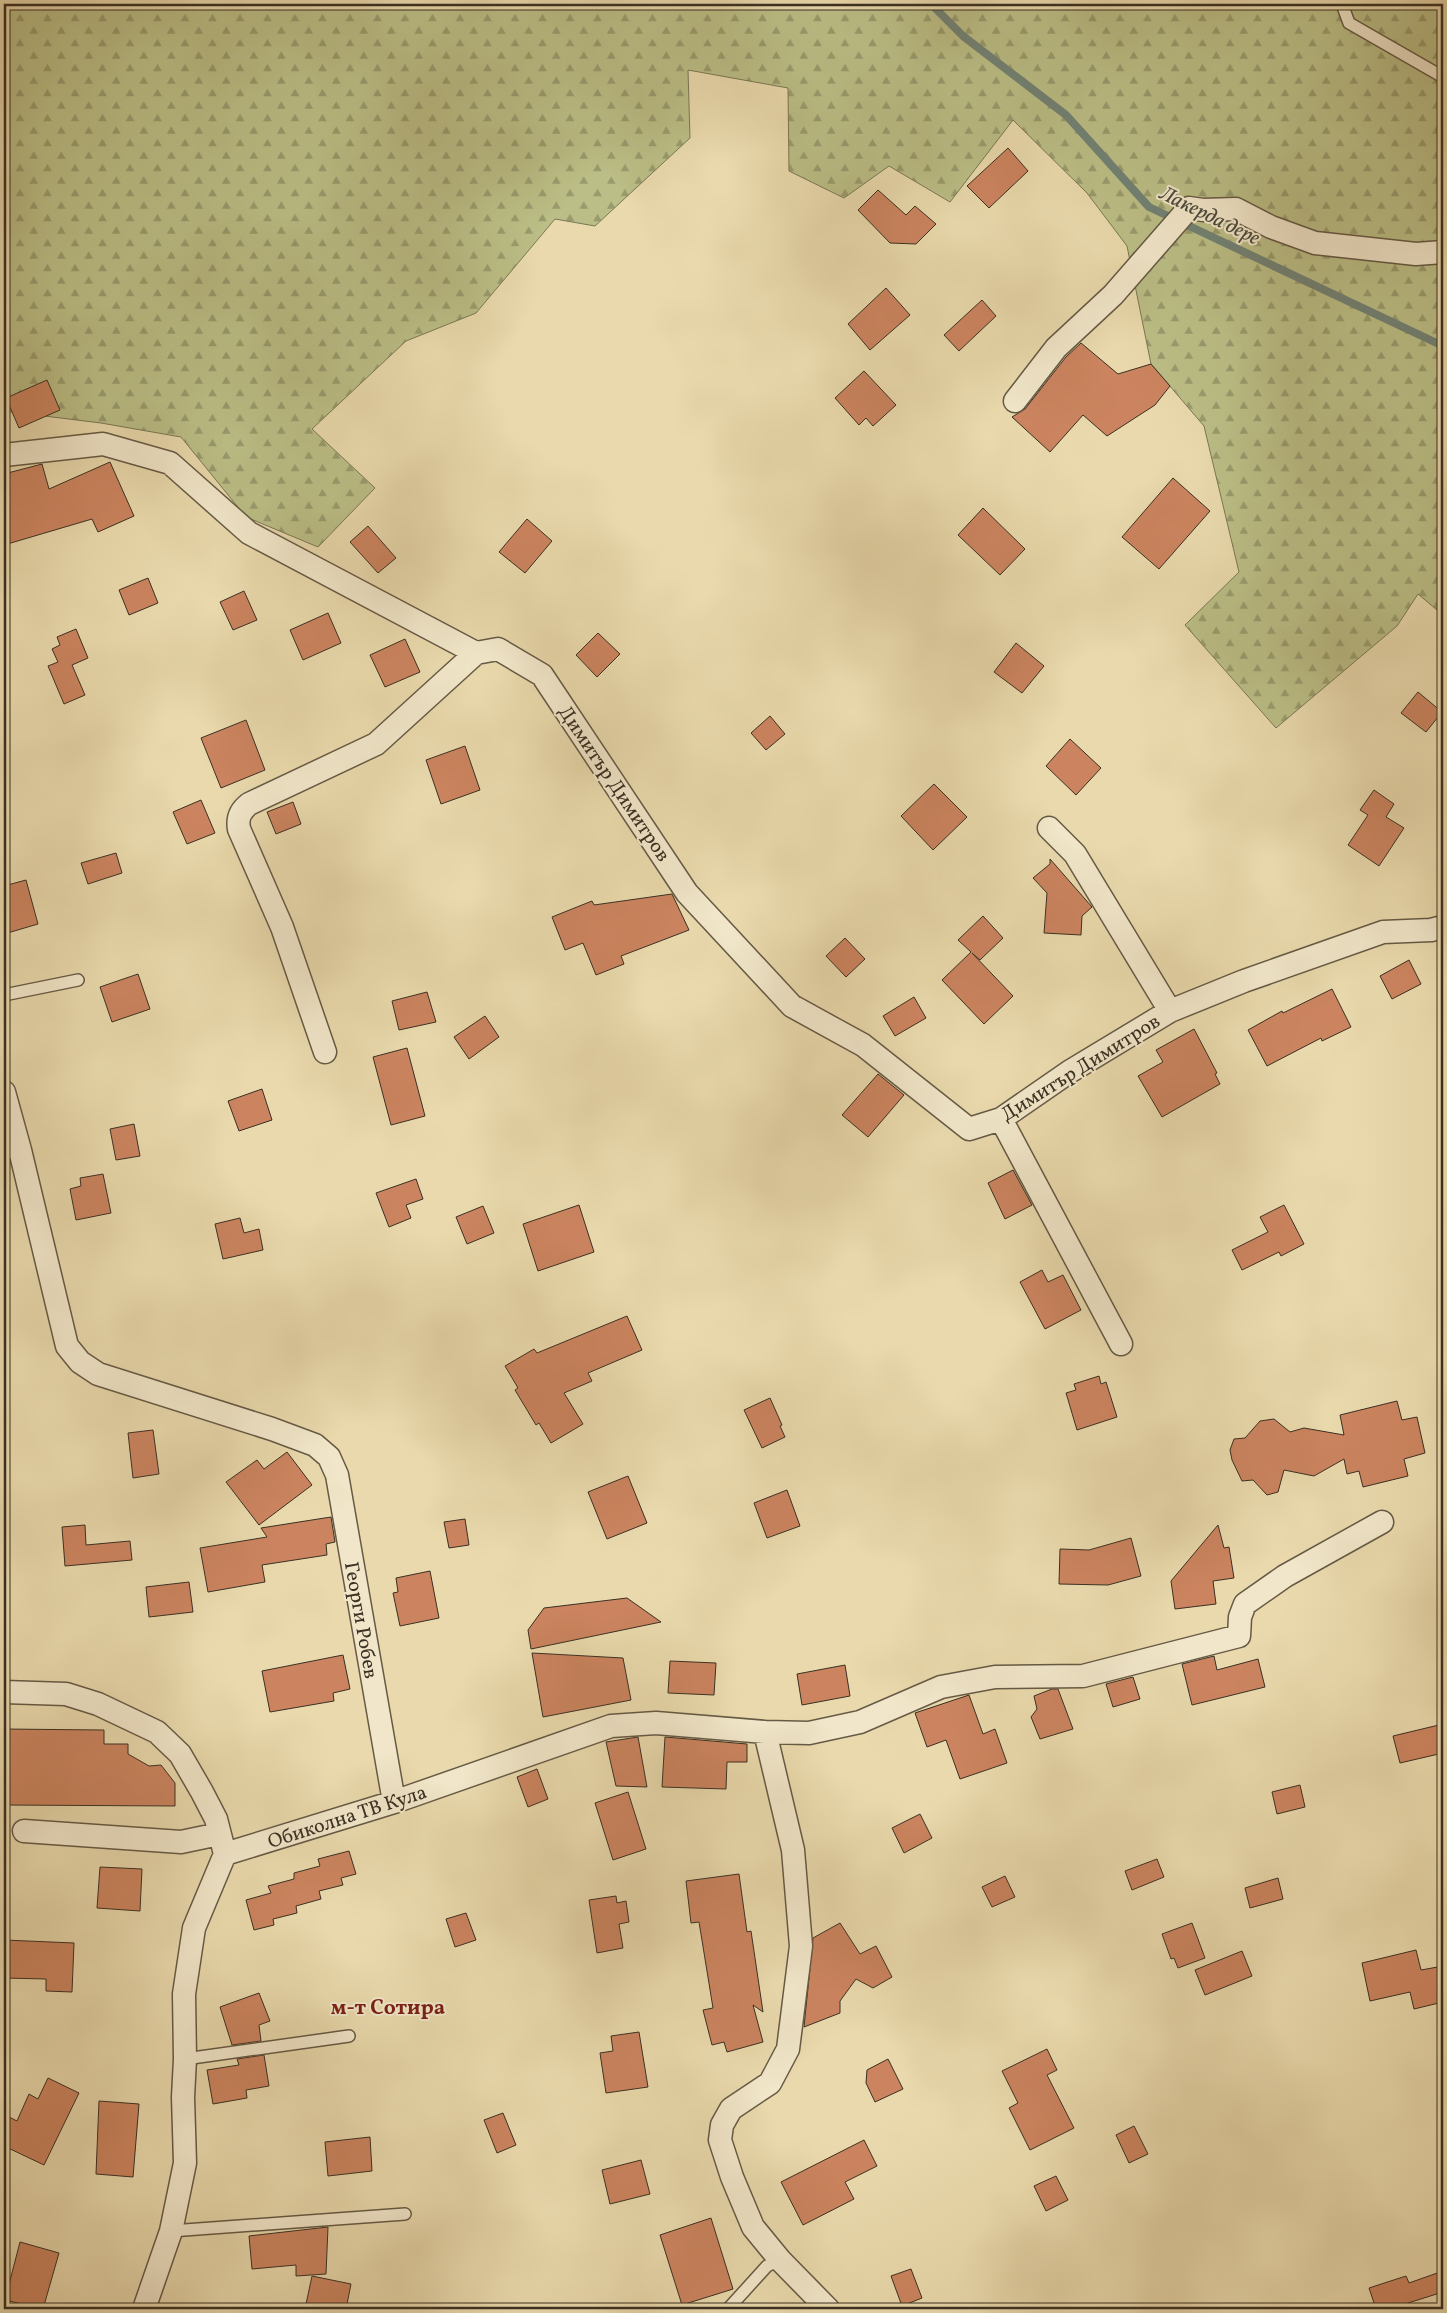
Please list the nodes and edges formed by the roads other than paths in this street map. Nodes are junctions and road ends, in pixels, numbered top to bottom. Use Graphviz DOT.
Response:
graph roads {
  1 [pos="1342,4"];
  2 [pos="1443,77"];
  3 [pos="1443,252"];
  4 [pos="1015,402"];
  5 [pos="4,455"];
  6 [pos="476,653"];
  7 [pos="1049,828"];
  8 [pos="1443,927"];
  9 [pos="78,980"];
  10 [pos="4,996"];
  11 [pos="1170,1011"];
  12 [pos="325,1052"];
  13 [pos="4,1092"];
  14 [pos="1001,1118"];
  15 [pos="12,1152"];
  16 [pos="1121,1344"];
  17 [pos="1382,1522"];
  18 [pos="4,1692"];
  19 [pos="765,1732"];
  20 [pos="394,1802"];
  21 [pos="24,1831"];
  22 [pos="222,1844"];
  23 [pos="349,2036"];
  24 [pos="185,2059"];
  25 [pos="406,2214"];
  26 [pos="171,2231"];
  27 [pos="780,2260"];
  28 [pos="144,2309"];
  29 [pos="728,2309"];
  30 [pos="828,2309"];
  1 -- 2 [label="lane"];
  3 -- 4 [label="street"];
  5 -- 6 [label="street"];
  6 -- 12 [label="street"];
  6 -- 14 [label="street, Димитър Димитров"];
  7 -- 11 [label="street"];
  8 -- 11 [label="street, Димитър Димитров"];
  9 -- 10 [label="lane"];
  11 -- 14 [label="street, Димитър Димитров"];
  13 -- 15 [label="street"];
  14 -- 16 [label="street"];
  15 -- 20 [label="street, Георги Робев"];
  17 -- 19 [label="street, Обиколна ТВ Кула"];
  18 -- 22 [label="street"];
  19 -- 20 [label="street, Обиколна ТВ Кула"];
  19 -- 27 [label="street"];
  20 -- 22 [label="street, Обиколна ТВ Кула"];
  21 -- 22 [label="street, Обиколна ТВ Кула"];
  22 -- 24 [label="street"];
  23 -- 24 [label="lane"];
  24 -- 26 [label="street"];
  25 -- 26 [label="lane"];
  26 -- 28 [label="street"];
  27 -- 29 [label="lane"];
  27 -- 30 [label="street"];
}
